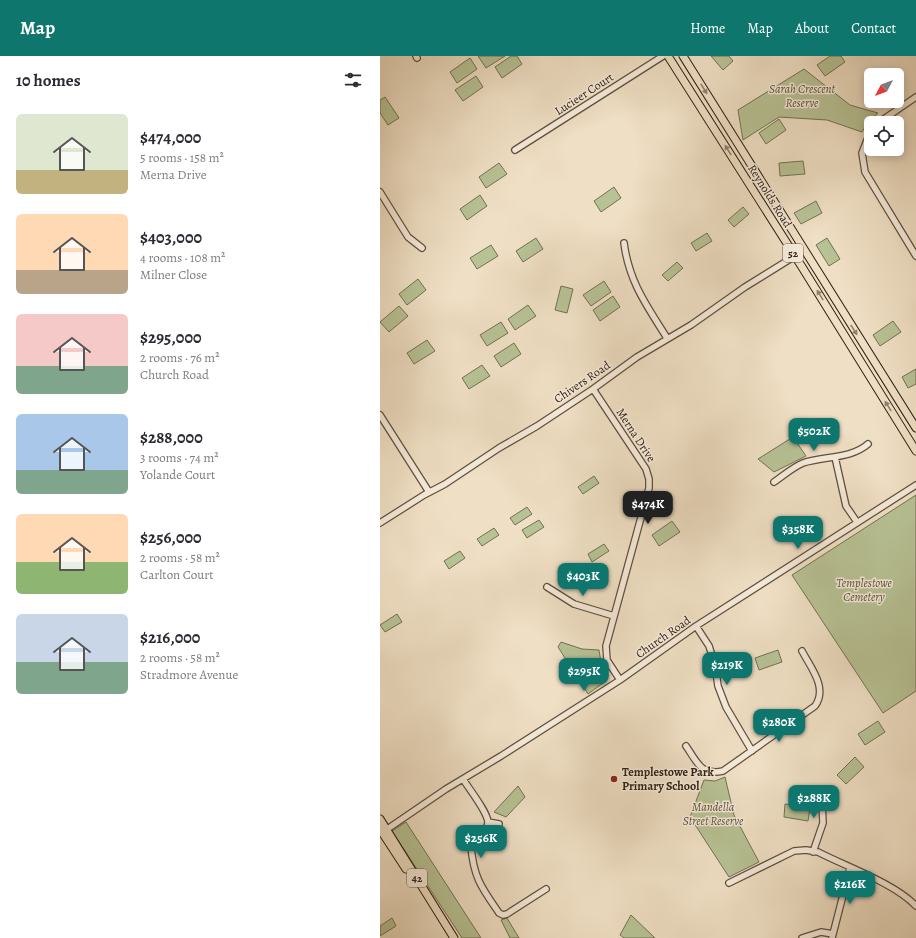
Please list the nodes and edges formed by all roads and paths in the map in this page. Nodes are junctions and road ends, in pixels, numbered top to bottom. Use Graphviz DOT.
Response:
graph roads {
  1 [pos="663,56"];
  2 [pos="668,56"];
  3 [pos="683,56"];
  4 [pos="916,97"];
  5 [pos="888,116"];
  6 [pos="864,148"];
  7 [pos="516,150"];
  8 [pos="380,192"];
  9 [pos="624,243"];
  10 [pos="422,248"];
  11 [pos="795,256"];
  12 [pos="916,256"];
  13 [pos="667,338"];
  14 [pos="593,389"];
  15 [pos="907,413"];
  16 [pos="380,415"];
  17 [pos="896,420"];
  18 [pos="916,428"];
  19 [pos="868,444"];
  20 [pos="916,451"];
  21 [pos="834,457"];
  22 [pos="774,482"];
  23 [pos="916,485"];
  24 [pos="429,492"];
  25 [pos="857,522"];
  26 [pos="380,523"];
  27 [pos="547,587"];
  28 [pos="614,616"];
  29 [pos="696,626"];
  30 [pos="802,651"];
  31 [pos="620,680"];
  32 [pos="686,746"];
  33 [pos="752,751"];
  34 [pos="463,779"];
  35 [pos="825,791"];
  36 [pos="380,819"];
  37 [pos="488,822"];
  38 [pos="499,824"];
  39 [pos="383,830"];
  40 [pos="813,852"];
  41 [pos="850,868"];
  42 [pos="729,883"];
  43 [pos="546,889"];
  44 [pos="916,906"];
  45 [pos="832,936"];
  46 [pos="802,938"];
  1 -- 7 [label="street, Lucieer Court"];
  11 -- 2 [label="main road, Reynolds Road / 52, one-way"];
  3 -- 15 [label="main road, Reynolds Road / 52, one-way"];
  4 -- 5 [label="street"];
  6 -- 12 [label="street"];
  8 -- 10 [label="street"];
  9 -- 13 [label="street"];
  11 -- 13 [label="street, Chivers Road"];
  17 -- 11 [label="main road, Reynolds Road / 52, one-way"];
  13 -- 14 [label="street, Chivers Road"];
  14 -- 24 [label="street, Chivers Road"];
  14 -- 28 [label="street, Merna Drive"];
  15 -- 17 [label="main road"];
  15 -- 18 [label="main road, Reynolds Road / 52"];
  16 -- 24 [label="street"];
  17 -- 20 [label="main road, Reynolds Road / 52"];
  19 -- 21 [label="street"];
  21 -- 22 [label="street"];
  21 -- 25 [label="street"];
  23 -- 25 [label="street, Church Road"];
  24 -- 26 [label="street, Chivers Road"];
  25 -- 29 [label="street, Church Road"];
  27 -- 28 [label="street"];
  28 -- 31 [label="street, Merna Drive"];
  29 -- 31 [label="street, Church Road"];
  29 -- 33 [label="street"];
  30 -- 33 [label="street"];
  31 -- 34 [label="street, Church Road"];
  32 -- 33 [label="street"];
  34 -- 37 [label="street"];
  34 -- 39 [label="street, Church Road"];
  35 -- 40 [label="street"];
  36 -- 39 [label="main road, 42"];
  37 -- 38 [label="street"];
  37 -- 43 [label="street"];
  39 -- 39 [label="main road, 42"];
  40 -- 41 [label="street"];
  40 -- 42 [label="street"];
  41 -- 44 [label="street"];
  41 -- 45 [label="street"];
  45 -- 46 [label="street"];
}
